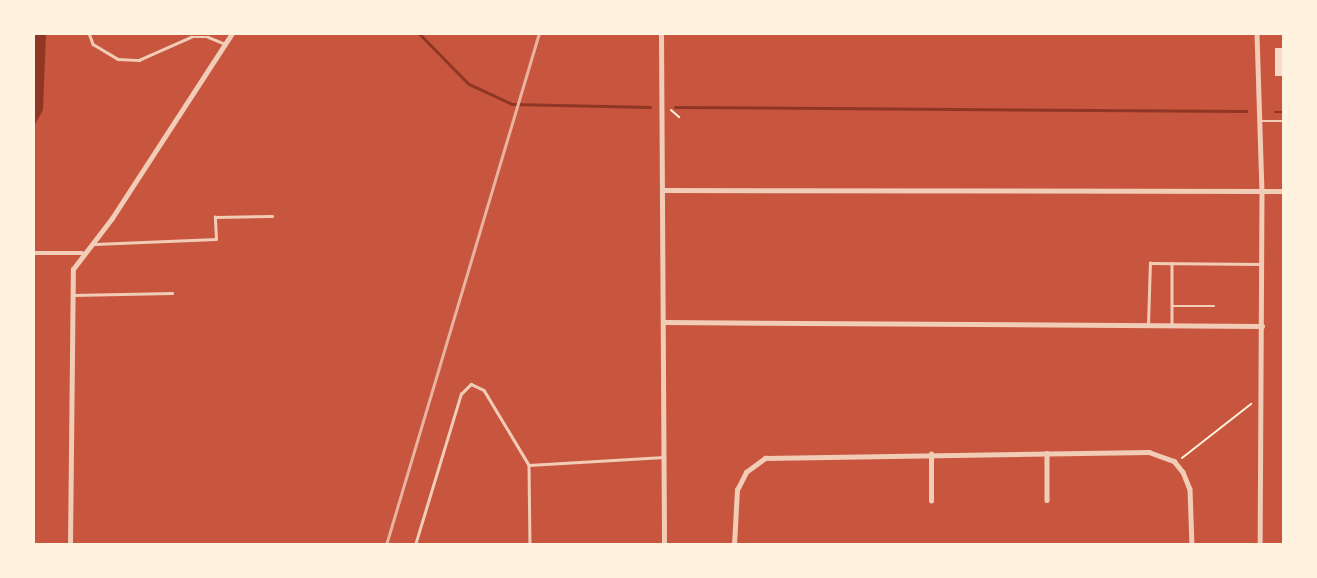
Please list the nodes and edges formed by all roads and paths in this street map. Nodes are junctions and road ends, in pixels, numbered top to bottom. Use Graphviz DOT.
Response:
graph roads {
  1 [pos="89,33"];
  2 [pos="232,33"];
  3 [pos="661,33"];
  4 [pos="1256,33"];
  5 [pos="225,44"];
  6 [pos="671,110"];
  7 [pos="680,117"];
  8 [pos="1258,121"];
  9 [pos="1284,121"];
  10 [pos="663,190"];
  11 [pos="1262,191"];
  12 [pos="1284,191"];
  13 [pos="272,216"];
  14 [pos="90,244"];
  15 [pos="33,253"];
  16 [pos="82,253"];
  17 [pos="1172,263"];
  18 [pos="1261,264"];
  19 [pos="172,293"];
  20 [pos="70,295"];
  21 [pos="1172,306"];
  22 [pos="1214,306"];
  23 [pos="665,322"];
  24 [pos="1148,326"];
  25 [pos="1172,326"];
  26 [pos="1262,326"];
  27 [pos="1251,404"];
  28 [pos="1047,453"];
  29 [pos="931,454"];
  30 [pos="664,457"];
  31 [pos="1176,463"];
  32 [pos="529,465"];
  33 [pos="1047,500"];
  34 [pos="931,502"];
  35 [pos="70,545"];
  36 [pos="415,545"];
  37 [pos="530,545"];
  38 [pos="664,545"];
  39 [pos="734,545"];
  40 [pos="1192,545"];
  41 [pos="1260,545"];
  1 -- 5 [label="lane"];
  2 -- 5 [label="street"];
  3 -- 10 [label="street"];
  4 -- 8 [label="street"];
  5 -- 14 [label="street"];
  6 -- 7 [label="path"];
  8 -- 9 [label="lane"];
  8 -- 11 [label="street"];
  10 -- 11 [label="street"];
  10 -- 23 [label="street"];
  11 -- 12 [label="street"];
  11 -- 18 [label="street"];
  13 -- 14 [label="lane"];
  14 -- 16 [label="street"];
  15 -- 16 [label="street"];
  16 -- 20 [label="street"];
  17 -- 18 [label="lane"];
  17 -- 21 [label="lane"];
  17 -- 24 [label="lane"];
  18 -- 26 [label="street"];
  19 -- 20 [label="lane"];
  20 -- 35 [label="street"];
  21 -- 22 [label="lane"];
  21 -- 25 [label="lane"];
  23 -- 24 [label="street"];
  23 -- 30 [label="street"];
  24 -- 25 [label="street"];
  25 -- 26 [label="street"];
  26 -- 41 [label="street"];
  27 -- 31 [label="path"];
  28 -- 29 [label="street"];
  28 -- 31 [label="street"];
  28 -- 33 [label="street"];
  29 -- 34 [label="street"];
  29 -- 39 [label="street"];
  30 -- 32 [label="lane"];
  30 -- 38 [label="street"];
  31 -- 40 [label="street"];
  32 -- 36 [label="lane"];
  32 -- 37 [label="lane"];
}
